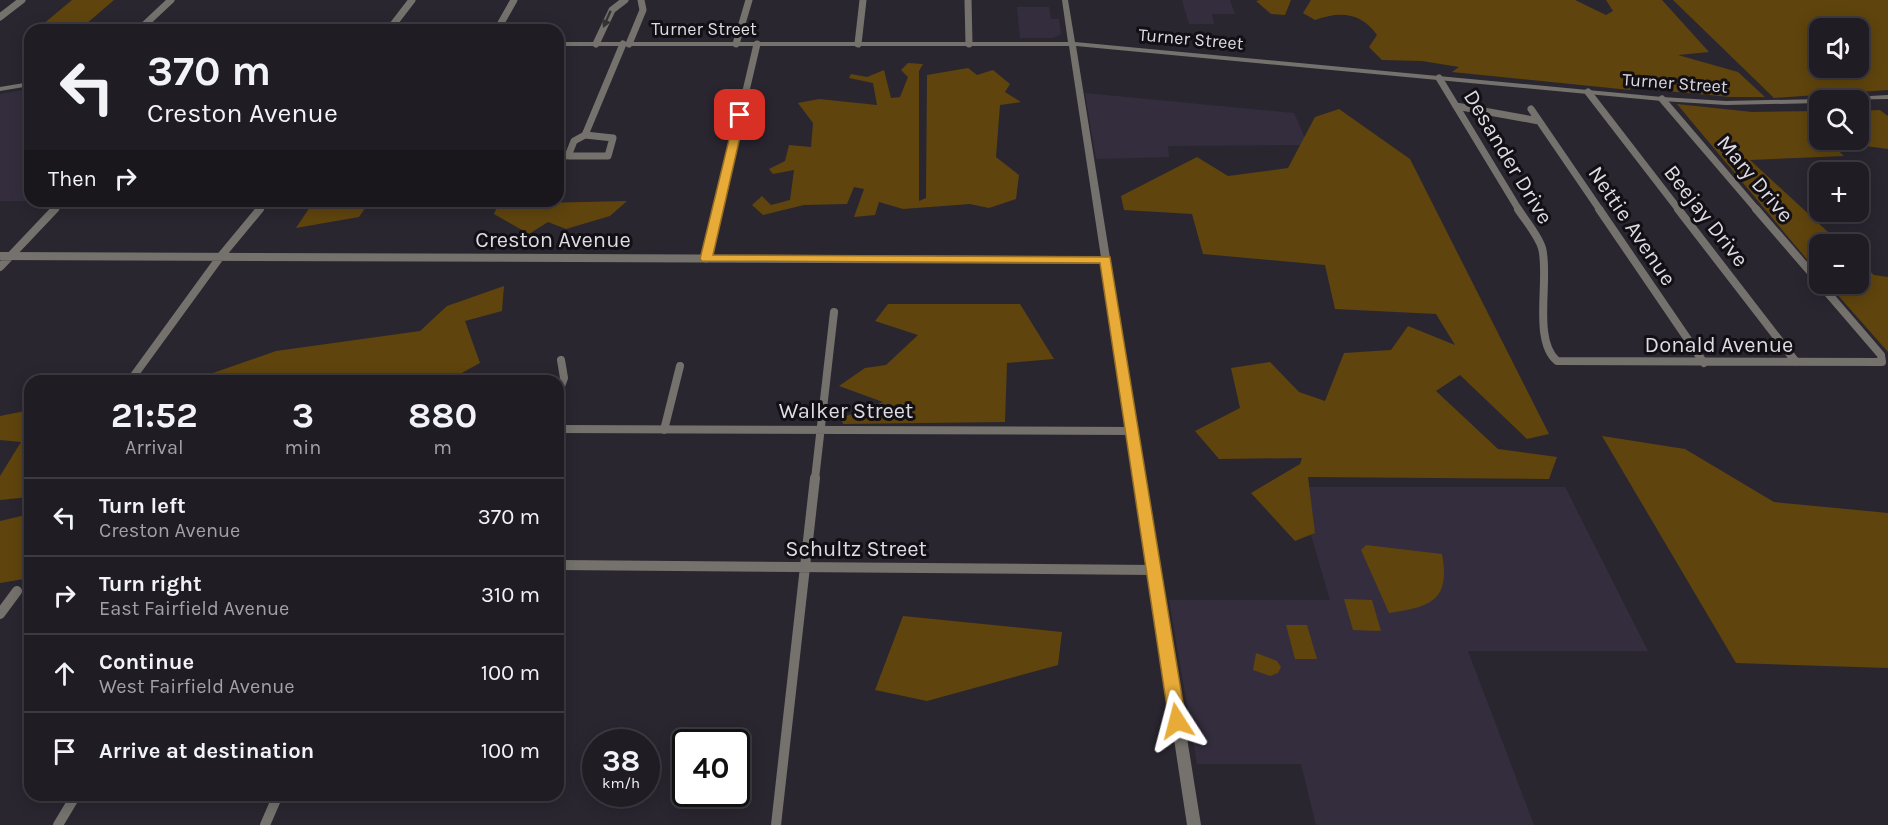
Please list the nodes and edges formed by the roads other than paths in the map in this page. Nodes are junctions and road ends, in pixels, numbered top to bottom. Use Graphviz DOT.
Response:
graph roads {
  1 [pos="22,0"];
  2 [pos="171,0"];
  3 [pos="412,0"];
  4 [pos="514,0"];
  5 [pos="625,0"];
  6 [pos="641,0"];
  7 [pos="749,0"];
  8 [pos="864,0"];
  9 [pos="968,0"];
  10 [pos="1065,0"];
  11 [pos="0,17"];
  12 [pos="145,24"];
  13 [pos="394,24"];
  14 [pos="500,24"];
  15 [pos="564,44"];
  16 [pos="596,44"];
  17 [pos="626,44"];
  18 [pos="736,44"];
  19 [pos="757,44"];
  20 [pos="858,44"];
  21 [pos="969,44"];
  22 [pos="1072,44"];
  23 [pos="1439,78"];
  24 [pos="24,85"];
  25 [pos="0,89"];
  26 [pos="1588,92"];
  27 [pos="1888,97"];
  28 [pos="1869,98"];
  29 [pos="1662,99"];
  30 [pos="1809,101"];
  31 [pos="1456,106"];
  32 [pos="1531,109"];
  33 [pos="1539,121"];
  34 [pos="585,135"];
  35 [pos="56,207"];
  36 [pos="261,207"];
  37 [pos="0,256"];
  38 [pos="10,256"];
  39 [pos="221,256"];
  40 [pos="706,259"];
  41 [pos="1106,260"];
  42 [pos="0,267"];
  43 [pos="1809,270"];
  44 [pos="1829,294"];
  45 [pos="834,312"];
  46 [pos="561,360"];
  47 [pos="1557,361"];
  48 [pos="1796,362"];
  49 [pos="1882,362"];
  50 [pos="1704,363"];
  51 [pos="680,366"];
  52 [pos="134,375"];
  53 [pos="564,375"];
  54 [pos="564,429"];
  55 [pos="664,430"];
  56 [pos="820,430"];
  57 [pos="1133,431"];
  58 [pos="564,565"];
  59 [pos="804,568"];
  60 [pos="1154,570"];
  61 [pos="17,591"];
  62 [pos="0,615"];
  63 [pos="72,801"];
  64 [pos="275,801"];
  65 [pos="58,825"];
  66 [pos="265,825"];
  67 [pos="776,825"];
  68 [pos="1194,825"];
  1 -- 11 [label="street"];
  2 -- 12 [label="street"];
  3 -- 13 [label="street"];
  4 -- 14 [label="street"];
  5 -- 16 [label="street, one-way"];
  6 -- 17 [label="street"];
  7 -- 18 [label="street"];
  8 -- 20 [label="street"];
  9 -- 21 [label="street"];
  10 -- 22 [label="street"];
  15 -- 16 [label="street, Turner Street"];
  16 -- 17 [label="street, Turner Street"];
  17 -- 18 [label="street, Turner Street"];
  17 -- 34 [label="street"];
  18 -- 19 [label="street, Turner Street"];
  19 -- 20 [label="street, Turner Street"];
  19 -- 40 [label="street"];
  20 -- 21 [label="street, Turner Street"];
  21 -- 22 [label="street, Turner Street"];
  22 -- 23 [label="street, Turner Street"];
  22 -- 41 [label="street"];
  23 -- 26 [label="street, Turner Street"];
  23 -- 31 [label="street, Desander Drive"];
  24 -- 25 [label="street"];
  26 -- 29 [label="street, Turner Street"];
  26 -- 48 [label="street, Beejay Drive"];
  27 -- 28 [label="street"];
  29 -- 30 [label="street, Turner Street"];
  29 -- 43 [label="street, Mary Drive"];
  31 -- 33 [label="street"];
  31 -- 47 [label="street, Desander Drive"];
  32 -- 33 [label="street, Nettie Avenue"];
  33 -- 50 [label="street, Nettie Avenue"];
  34 -- 34 [label="street"];
  35 -- 38 [label="street"];
  36 -- 39 [label="street"];
  37 -- 38 [label="street, Creston Avenue"];
  38 -- 39 [label="street, Creston Avenue"];
  38 -- 42 [label="street"];
  39 -- 40 [label="street, Creston Avenue"];
  39 -- 52 [label="street"];
  40 -- 41 [label="street, Creston Avenue"];
  41 -- 57 [label="street"];
  44 -- 49 [label="street, Mary Drive"];
  45 -- 56 [label="street"];
  46 -- 53 [label="street"];
  47 -- 50 [label="street, Donald Avenue"];
  48 -- 49 [label="street, Donald Avenue"];
  48 -- 50 [label="street, Donald Avenue"];
  51 -- 55 [label="street"];
  54 -- 55 [label="street, Walker Street"];
  55 -- 56 [label="street, Walker Street"];
  56 -- 57 [label="street, Walker Street"];
  56 -- 59 [label="street"];
  57 -- 60 [label="street"];
  58 -- 59 [label="street, Schultz Street"];
  59 -- 60 [label="street, Schultz Street"];
  59 -- 67 [label="street"];
  60 -- 68 [label="street"];
  61 -- 62 [label="street"];
  63 -- 65 [label="street"];
  64 -- 66 [label="street"];
}
